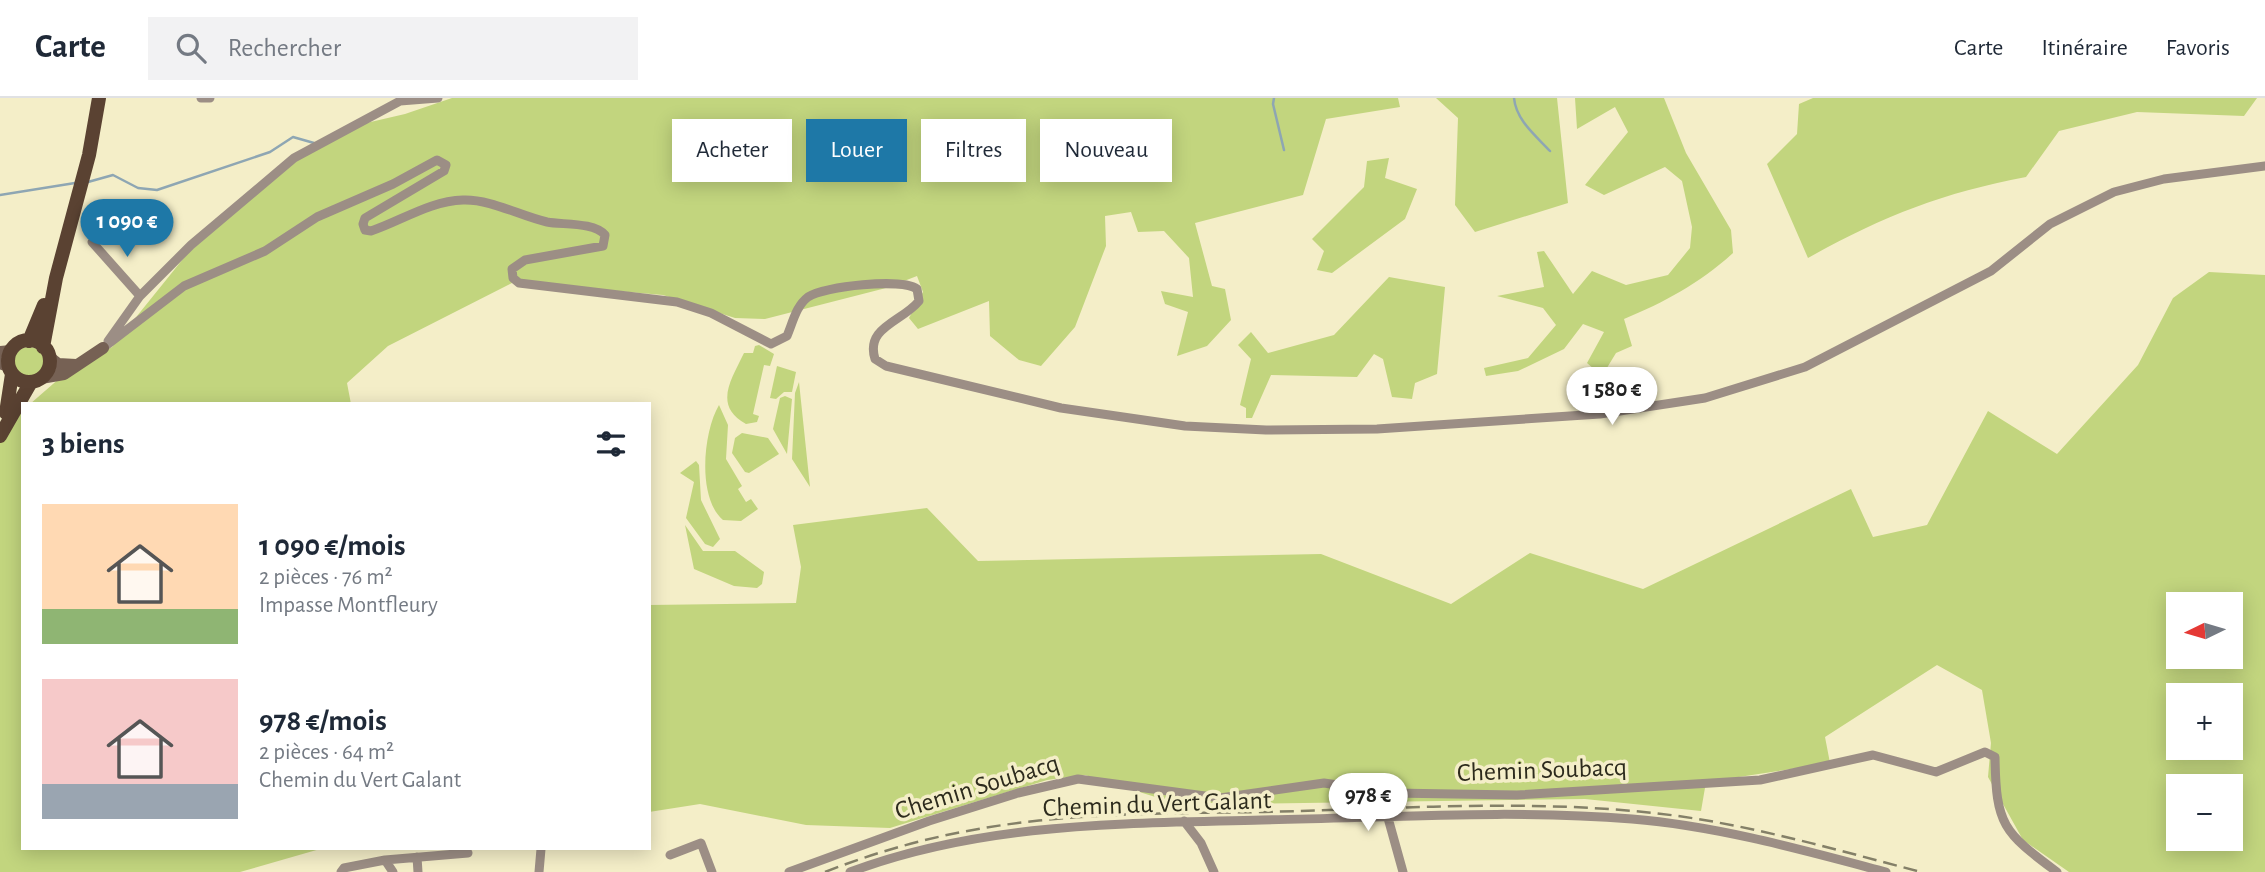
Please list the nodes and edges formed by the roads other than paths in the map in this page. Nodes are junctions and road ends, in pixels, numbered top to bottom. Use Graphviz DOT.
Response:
graph roads {
  1 [pos="100,98"];
  2 [pos="201,98"];
  3 [pos="210,98"];
  4 [pos="438,98"];
  5 [pos="399,100"];
  6 [pos="2265,166"];
  7 [pos="92,242"];
  8 [pos="56,278"];
  9 [pos="140,296"];
  10 [pos="29,341"];
  11 [pos="103,348"];
  12 [pos="46,352"];
  13 [pos="6,361"];
  14 [pos="76,365"];
  15 [pos="36,380"];
  16 [pos="22,402"];
  17 [pos="21,403"];
  18 [pos="0,435"];
  19 [pos="1388,818"];
  20 [pos="1184,821"];
  21 [pos="541,850"];
  22 [pos="468,853"];
  23 [pos="670,855"];
  24 [pos="417,857"];
  25 [pos="386,860"];
  26 [pos="341,872"];
  27 [pos="393,872"];
  28 [pos="418,872"];
  29 [pos="539,872"];
  30 [pos="712,872"];
  31 [pos="789,872"];
  32 [pos="850,872"];
  33 [pos="1214,872"];
  34 [pos="1403,872"];
  35 [pos="1886,872"];
  36 [pos="2057,872"];
  1 -- 8 [label="main road"];
  2 -- 3 [label="street"];
  4 -- 5 [label="street"];
  5 -- 9 [label="street"];
  6 -- 11 [label="street"];
  7 -- 9 [label="street"];
  8 -- 10 [label="main road"];
  8 -- 12 [label="main road"];
  9 -- 11 [label="street"];
  10 -- 12 [label="main road"];
  10 -- 13 [label="main road"];
  11 -- 14 [label="street"];
  12 -- 14 [label="street"];
  12 -- 15 [label="main road"];
  13 -- 15 [label="main road"];
  13 -- 18 [label="main road"];
  14 -- 15 [label="street"];
  15 -- 16 [label="main road"];
  17 -- 18 [label="main road"];
  19 -- 20 [label="street, Chemin du Vert Galant"];
  19 -- 34 [label="street"];
  19 -- 35 [label="street, Chemin du Vert Galant"];
  20 -- 32 [label="street, Chemin du Vert Galant"];
  20 -- 33 [label="street"];
  21 -- 29 [label="street"];
  22 -- 24 [label="street"];
  23 -- 30 [label="street"];
  24 -- 25 [label="street"];
  24 -- 28 [label="street"];
  25 -- 26 [label="street"];
  25 -- 27 [label="street"];
  31 -- 36 [label="street, Chemin Soubacq"];
}
